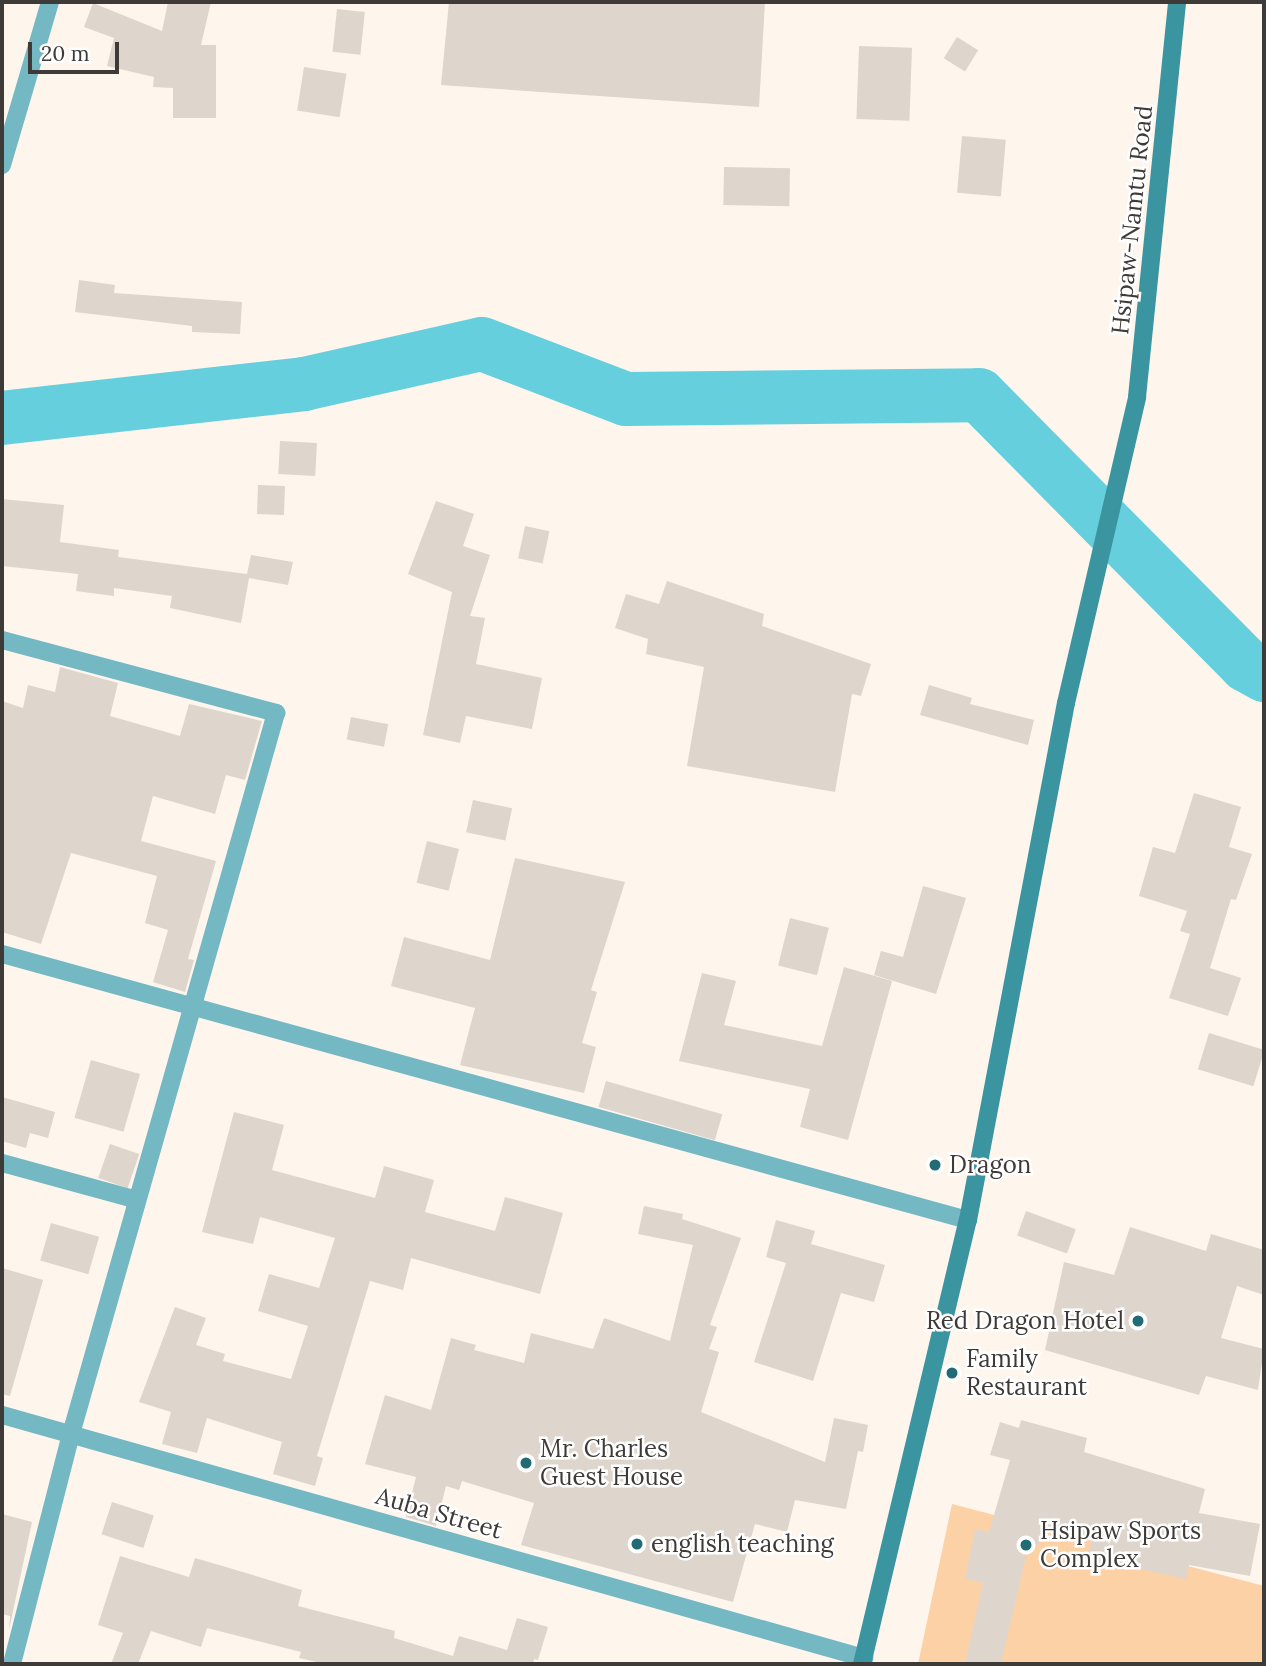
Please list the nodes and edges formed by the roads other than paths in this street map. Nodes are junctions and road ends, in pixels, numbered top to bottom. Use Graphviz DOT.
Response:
graph roads {
  1 [pos="50,2"];
  2 [pos="1177,2"];
  3 [pos="2,165"];
  4 [pos="2,640"];
  5 [pos="2,954"];
  6 [pos="192,1006"];
  7 [pos="2,1163"];
  8 [pos="138,1200"];
  9 [pos="968,1220"];
  10 [pos="2,1415"];
  11 [pos="71,1434"];
  12 [pos="863,1661"];
  13 [pos="12,1664"];
  1 -- 3 [label="street"];
  2 -- 9 [label="main road, Hsipaw-Namtu Road"];
  4 -- 6 [label="street"];
  5 -- 6 [label="street"];
  6 -- 8 [label="street"];
  6 -- 9 [label="street"];
  7 -- 8 [label="street"];
  8 -- 11 [label="street"];
  9 -- 12 [label="main road, Hsipaw-Namtu Road"];
  10 -- 11 [label="street, Auba Street"];
  11 -- 12 [label="street, Auba Street"];
  11 -- 13 [label="street"];
}
